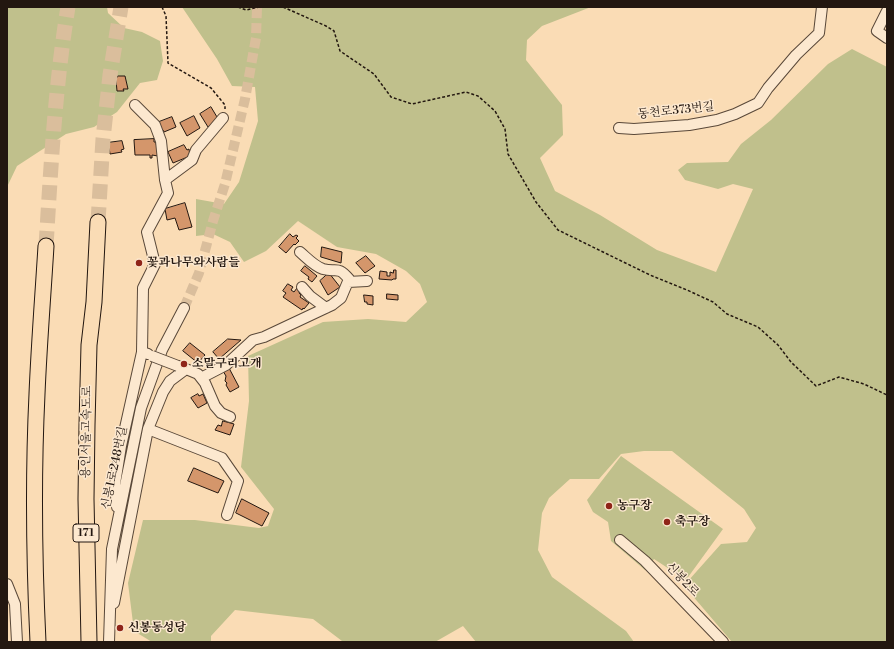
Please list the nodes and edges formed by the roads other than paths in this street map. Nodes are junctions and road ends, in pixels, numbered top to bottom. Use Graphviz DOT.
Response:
graph roads {
  1 [pos="822,7"];
  2 [pos="887,11"];
  3 [pos="887,38"];
  4 [pos="135,105"];
  5 [pos="223,118"];
  6 [pos="619,128"];
  7 [pos="165,180"];
  8 [pos="98,222"];
  9 [pos="46,246"];
  10 [pos="300,252"];
  11 [pos="348,281"];
  12 [pos="367,281"];
  13 [pos="302,287"];
  14 [pos="184,308"];
  15 [pos="326,308"];
  16 [pos="142,352"];
  17 [pos="182,368"];
  18 [pos="201,378"];
  19 [pos="230,417"];
  20 [pos="148,428"];
  21 [pos="118,516"];
  22 [pos="227,516"];
  23 [pos="620,540"];
  24 [pos="7,584"];
  25 [pos="109,631"];
  26 [pos="17,642"];
  27 [pos="38,642"];
  28 [pos="89,642"];
  29 [pos="109,642"];
  30 [pos="723,642"];
  1 -- 6 [label="street, 동천로373번길"];
  2 -- 3 [label="street"];
  4 -- 7 [label="street"];
  5 -- 7 [label="street"];
  7 -- 16 [label="street"];
  8 -- 28 [label="highway, 용인서울고속도로 / 171"];
  9 -- 27 [label="highway"];
  10 -- 11 [label="street"];
  11 -- 12 [label="street"];
  11 -- 15 [label="street"];
  13 -- 15 [label="street"];
  14 -- 21 [label="street, 신봉1로248번길"];
  15 -- 18 [label="street"];
  16 -- 17 [label="street, bridge"];
  16 -- 21 [label="street"];
  17 -- 18 [label="street"];
  17 -- 20 [label="street"];
  18 -- 19 [label="street"];
  20 -- 22 [label="street"];
  20 -- 25 [label="street"];
  21 -- 25 [label="street, 신봉1로248번길"];
  23 -- 30 [label="street, 신봉2로"];
  24 -- 26 [label="street"];
  25 -- 29 [label="street, 신봉1로248번길"];
}
